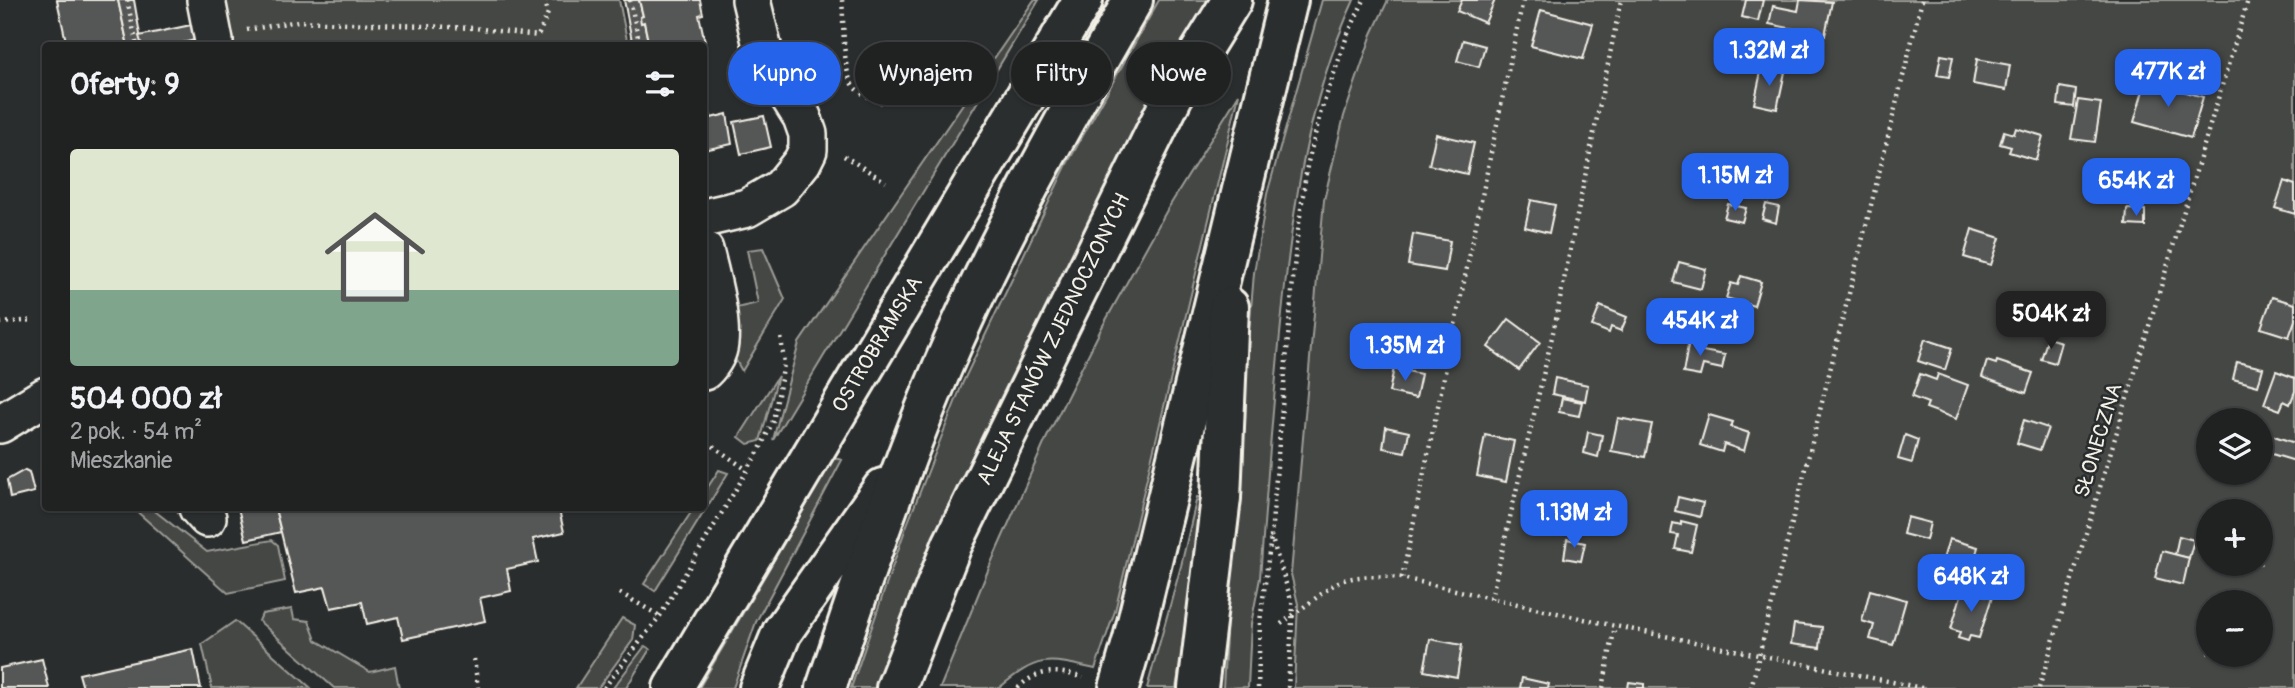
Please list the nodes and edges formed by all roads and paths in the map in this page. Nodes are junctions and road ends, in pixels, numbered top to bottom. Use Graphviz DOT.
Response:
graph roads {
  1 [pos="127,0"];
  2 [pos="206,0"];
  3 [pos="545,0"];
  4 [pos="631,0"];
  5 [pos="751,0"];
  6 [pos="842,0"];
  7 [pos="1083,0"];
  8 [pos="1133,0"];
  9 [pos="1232,0"];
  10 [pos="1288,0"];
  11 [pos="1364,0"];
  12 [pos="1523,0"];
  13 [pos="1621,0"];
  14 [pos="1922,0"];
  15 [pos="2248,0"];
  16 [pos="214,41"];
  17 [pos="136,42"];
  18 [pos="639,42"];
  19 [pos="855,88"];
  20 [pos="807,134"];
  21 [pos="886,182"];
  22 [pos="707,217"];
  23 [pos="1231,231"];
  24 [pos="707,264"];
  25 [pos="34,320"];
  26 [pos="0,323"];
  27 [pos="781,336"];
  28 [pos="707,369"];
  29 [pos="42,398"];
  30 [pos="0,424"];
  31 [pos="713,446"];
  32 [pos="908,456"];
  33 [pos="747,470"];
  34 [pos="1271,536"];
  35 [pos="1402,578"];
  36 [pos="620,593"];
  37 [pos="1492,598"];
  38 [pos="1292,615"];
  39 [pos="660,616"];
  40 [pos="1281,624"];
  41 [pos="1615,626"];
  42 [pos="1758,655"];
  43 [pos="474,659"];
  44 [pos="1103,684"];
  45 [pos="478,688"];
  46 [pos="604,688"];
  47 [pos="673,688"];
  48 [pos="759,688"];
  49 [pos="826,688"];
  50 [pos="896,688"];
  51 [pos="1018,688"];
  52 [pos="1198,688"];
  53 [pos="1258,688"];
  54 [pos="1288,688"];
  55 [pos="1603,688"];
  56 [pos="1751,688"];
  57 [pos="1922,688"];
  58 [pos="2039,688"];
  1 -- 17 [label="path"];
  2 -- 16 [label="street"];
  3 -- 16 [label="path"];
  4 -- 18 [label="path"];
  5 -- 20 [label="street"];
  6 -- 19 [label="path"];
  7 -- 47 [label="main road, OSTROBRAMSKA"];
  8 -- 32 [label="main road"];
  9 -- 50 [label="main road, ALEJA STANÓW ZJEDNOCZONYCH"];
  10 -- 23 [label="main road"];
  11 -- 34 [label="path"];
  12 -- 35 [label="path"];
  13 -- 37 [label="path"];
  14 -- 42 [label="path"];
  15 -- 58 [label="path, SŁONECZNA"];
  20 -- 21 [label="path"];
  20 -- 22 [label="street"];
  23 -- 44 [label="main road"];
  23 -- 52 [label="main road"];
  24 -- 28 [label="street"];
  25 -- 26 [label="path"];
  27 -- 33 [label="path"];
  29 -- 30 [label="street"];
  31 -- 33 [label="path"];
  32 -- 48 [label="main road"];
  32 -- 49 [label="main road"];
  33 -- 39 [label="path"];
  34 -- 38 [label="path"];
  34 -- 53 [label="path"];
  35 -- 37 [label="path"];
  35 -- 38 [label="path"];
  36 -- 39 [label="path"];
  37 -- 41 [label="path"];
  38 -- 40 [label="path"];
  38 -- 54 [label="path"];
  39 -- 46 [label="path"];
  41 -- 42 [label="path"];
  41 -- 55 [label="path"];
  42 -- 56 [label="path"];
  42 -- 57 [label="path"];
  43 -- 45 [label="path"];
  44 -- 51 [label="path"];
}
